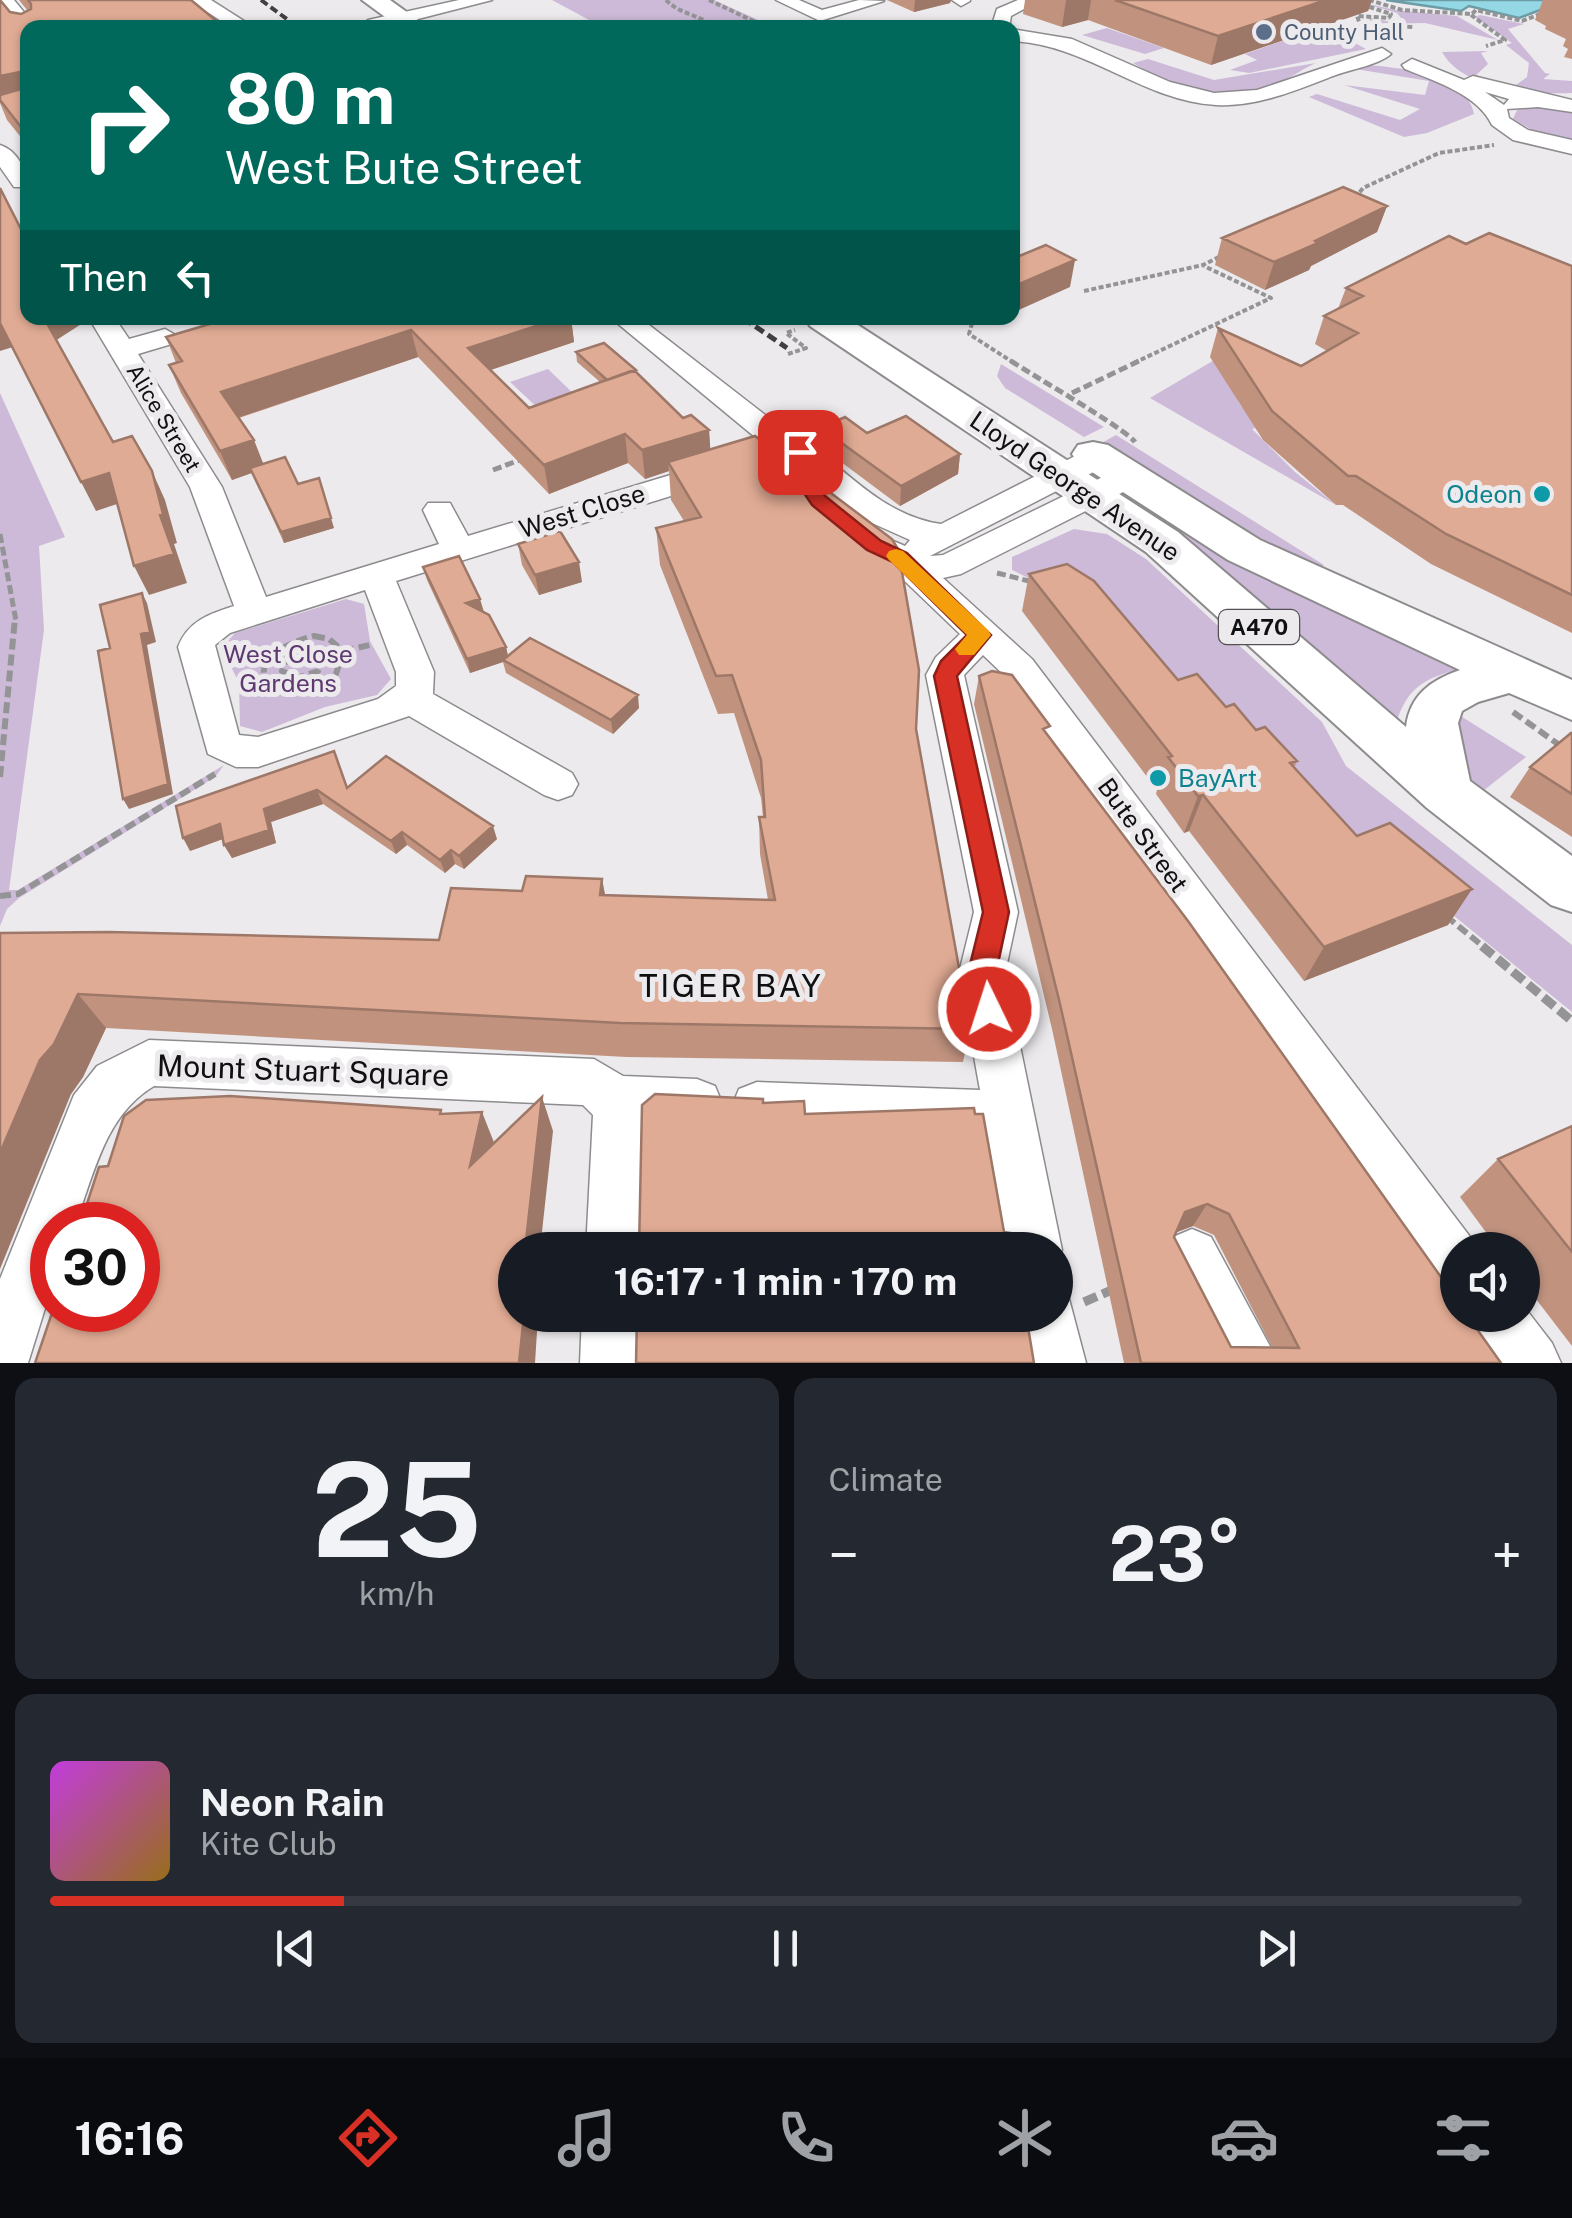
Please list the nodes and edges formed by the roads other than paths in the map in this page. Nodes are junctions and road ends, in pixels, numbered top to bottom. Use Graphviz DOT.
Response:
graph roads {
  1 [pos="4,0"];
  2 [pos="198,0"];
  3 [pos="482,0"];
  4 [pos="785,0"];
  5 [pos="872,0"];
  6 [pos="1032,0"];
  7 [pos="346,6"];
  8 [pos="389,19"];
  9 [pos="230,20"];
  10 [pos="1002,20"];
  11 [pos="16,21"];
  12 [pos="1080,29"];
  13 [pos="1020,36"];
  14 [pos="1054,38"];
  15 [pos="1401,50"];
  16 [pos="1542,102"];
  17 [pos="1572,102"];
  18 [pos="1498,111"];
  19 [pos="1567,148"];
  20 [pos="0,152"];
  21 [pos="20,179"];
  22 [pos="106,325"];
  23 [pos="633,325"];
  24 [pos="836,325"];
  25 [pos="888,325"];
  26 [pos="166,337"];
  27 [pos="122,350"];
  28 [pos="789,449"];
  29 [pos="1102,467"];
  30 [pos="440,510"];
  31 [pos="941,535"];
  32 [pos="458,548"];
  33 [pos="913,569"];
  34 [pos="376,574"];
  35 [pos="254,612"];
  36 [pos="980,635"];
  37 [pos="1512,690"];
  38 [pos="410,698"];
  39 [pos="1572,701"];
  40 [pos="558,784"];
  41 [pos="1446,794"];
  42 [pos="1572,888"];
  43 [pos="613,1099"];
  44 [pos="1010,1115"];
  45 [pos="614,1232"];
  46 [pos="1032,1232"];
  47 [pos="1440,1240"];
  48 [pos="1192,1256"];
  49 [pos="609,1332"];
  50 [pos="1051,1332"];
  51 [pos="1509,1332"];
  52 [pos="0,1362"];
  53 [pos="608,1363"];
  54 [pos="1057,1363"];
  55 [pos="1250,1363"];
  56 [pos="1532,1363"];
  1 -- 11 [label="street"];
  2 -- 9 [label="street"];
  3 -- 8 [label="street"];
  4 -- 5 [label="street"];
  6 -- 10 [label="street"];
  7 -- 8 [label="main road"];
  12 -- 14 [label="street"];
  13 -- 14 [label="street"];
  14 -- 15 [label="street"];
  15 -- 16 [label="street"];
  15 -- 18 [label="street"];
  16 -- 17 [label="street"];
  16 -- 18 [label="street"];
  18 -- 19 [label="street"];
  20 -- 21 [label="street"];
  22 -- 27 [label="street, Alice Street"];
  23 -- 28 [label="street, Bute Street"];
  24 -- 29 [label="main road, Lloyd George Avenue / A470"];
  25 -- 29 [label="main road, Lloyd George Avenue / A470"];
  26 -- 27 [label="street, Alice Street"];
  27 -- 35 [label="street, Alice Street"];
  28 -- 31 [label="street, Bute Street"];
  28 -- 32 [label="street, West Close"];
  28 -- 33 [label="street, Bute Street"];
  29 -- 31 [label="street"];
  29 -- 33 [label="street"];
  29 -- 37 [label="main road, Lloyd George Avenue / A470"];
  29 -- 41 [label="main road, Lloyd George Avenue / A470"];
  30 -- 32 [label="street"];
  31 -- 33 [label="street"];
  32 -- 34 [label="street, West Close"];
  33 -- 36 [label="street, Bute Street"];
  34 -- 35 [label="street, West Close"];
  34 -- 38 [label="street"];
  35 -- 38 [label="street, West Close"];
  36 -- 44 [label="street"];
  36 -- 47 [label="street, Bute Street"];
  37 -- 39 [label="main road, A470"];
  37 -- 41 [label="main road"];
  38 -- 40 [label="street"];
  41 -- 42 [label="main road, A470"];
  43 -- 44 [label="street, Mount Stuart Square"];
  43 -- 45 [label="street"];
  43 -- 52 [label="street, Mount Stuart Square"];
  44 -- 46 [label="street"];
  48 -- 55 [label="street"];
  49 -- 53 [label="street"];
  50 -- 54 [label="street"];
  51 -- 56 [label="street"];
}
